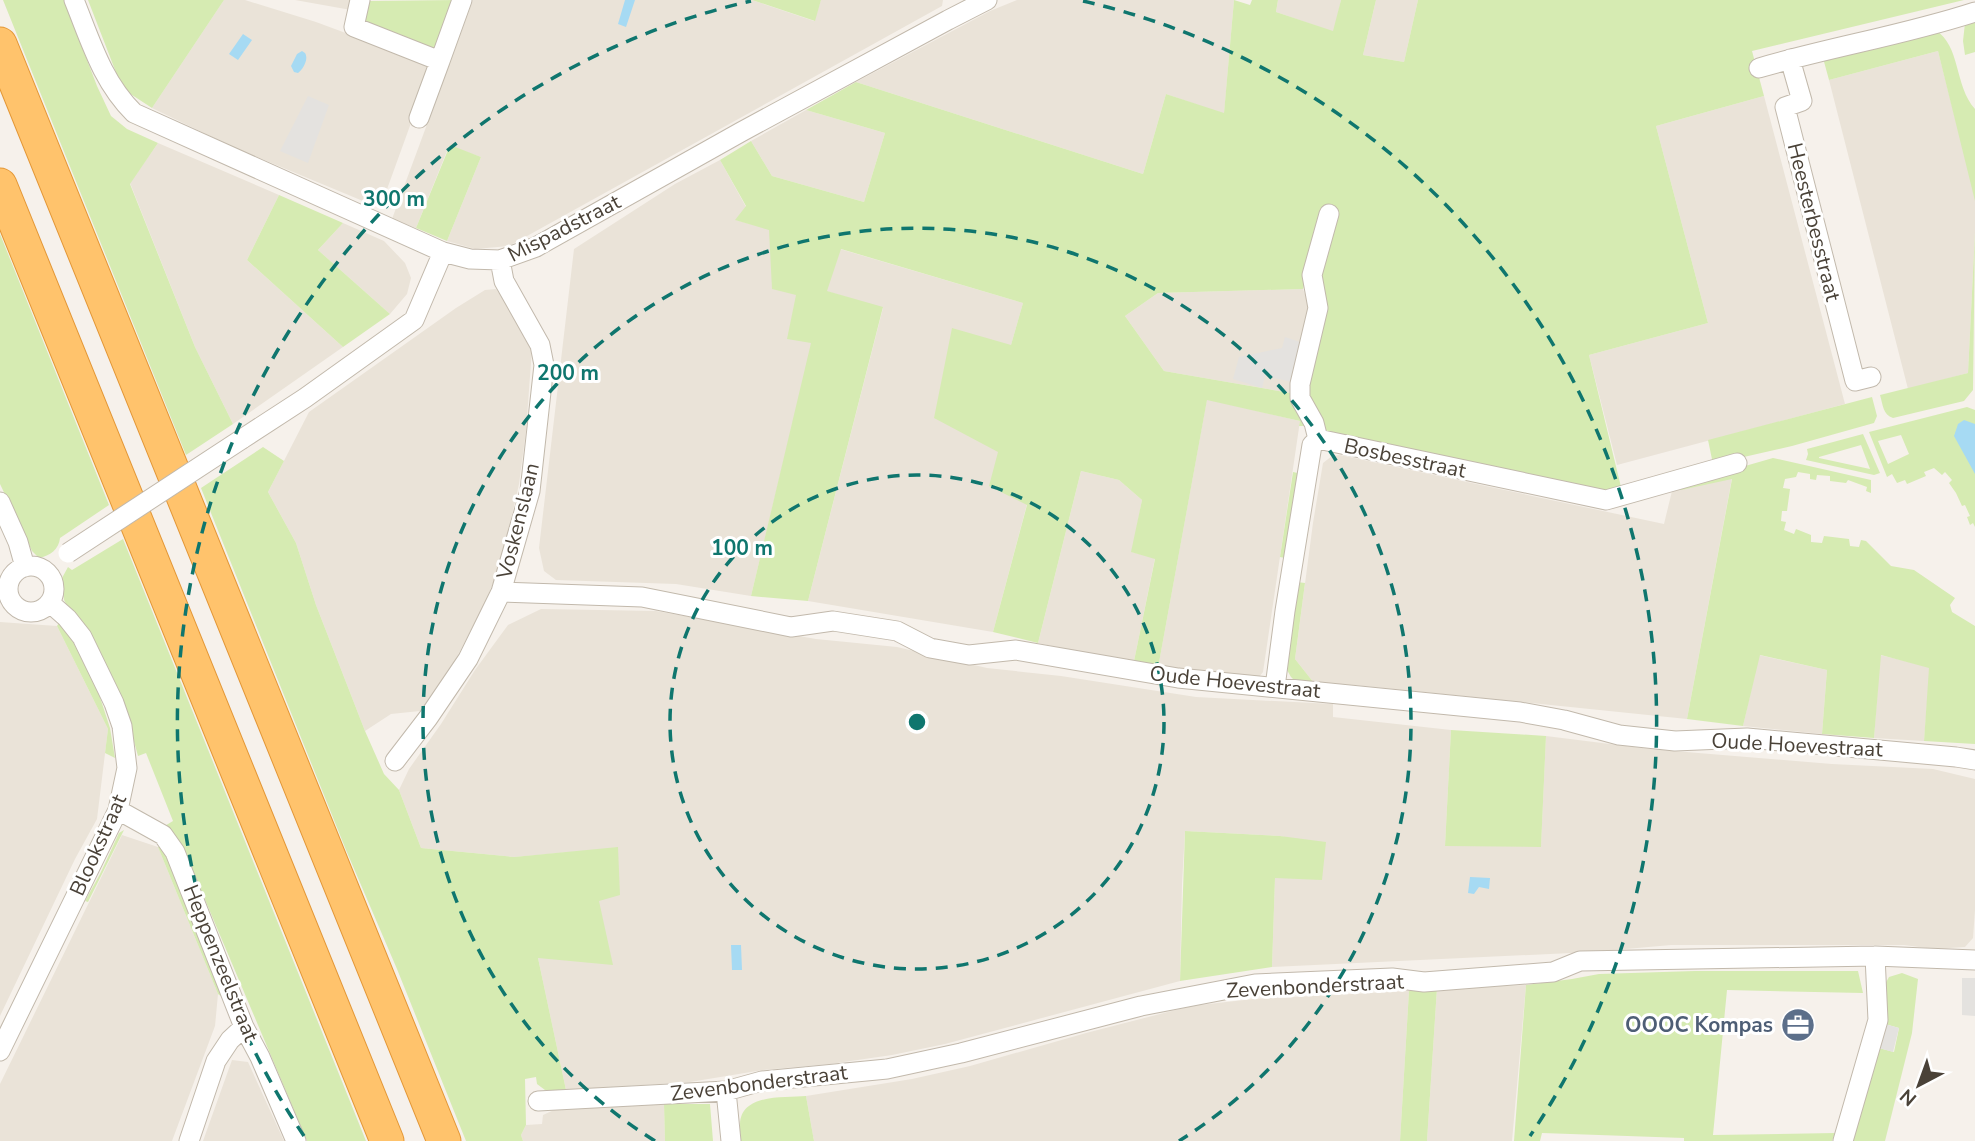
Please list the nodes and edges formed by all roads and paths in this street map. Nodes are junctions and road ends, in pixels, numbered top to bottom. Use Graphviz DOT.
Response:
graph roads {
  1 [pos="74,0"];
  2 [pos="360,0"];
  3 [pos="462,0"];
  4 [pos="988,0"];
  5 [pos="964,5"];
  6 [pos="1975,12"];
  7 [pos="0,44"];
  8 [pos="1790,59"];
  9 [pos="440,61"];
  10 [pos="1759,68"];
  11 [pos="419,118"];
  12 [pos="0,185"];
  13 [pos="1329,214"];
  14 [pos="443,252"];
  15 [pos="500,260"];
  16 [pos="1871,377"];
  17 [pos="1318,439"];
  18 [pos="1737,463"];
  19 [pos="0,502"];
  20 [pos="25,567"];
  21 [pos="48,573"];
  22 [pos="501,592"];
  23 [pos="5,599"];
  24 [pos="50,603"];
  25 [pos="1275,687"];
  26 [pos="1975,760"];
  27 [pos="395,761"];
  28 [pos="118,810"];
  29 [pos="1875,956"];
  30 [pos="1975,960"];
  31 [pos="244,1027"];
  32 [pos="0,1051"];
  33 [pos="726,1091"];
  34 [pos="538,1101"];
  35 [pos="189,1141"];
  36 [pos="296,1141"];
  37 [pos="387,1141"];
  38 [pos="444,1141"];
  39 [pos="731,1141"];
  40 [pos="1843,1141"];
  1 -- 14 [label="street"];
  2 -- 9 [label="street"];
  3 -- 9 [label="street"];
  4 -- 5 [label="street, Mispadstraat"];
  5 -- 15 [label="street, Mispadstraat"];
  6 -- 8 [label="street"];
  7 -- 38 [label="highway"];
  8 -- 10 [label="street"];
  8 -- 16 [label="street, Heesterbesstraat"];
  9 -- 11 [label="street"];
  12 -- 37 [label="highway"];
  13 -- 17 [label="street"];
  14 -- 15 [label="street, Mispadstraat"];
  14 -- 21 [label="street, bridge"];
  15 -- 22 [label="street, Voskenslaan"];
  17 -- 18 [label="street, Bosbesstraat"];
  17 -- 25 [label="street, Bosbesstraat"];
  19 -- 20 [label="street"];
  20 -- 21 [label="street"];
  20 -- 23 [label="street"];
  21 -- 24 [label="street"];
  22 -- 25 [label="street, Oude Hoevestraat"];
  22 -- 27 [label="street, Voskenslaan"];
  23 -- 24 [label="street"];
  24 -- 28 [label="street, Blookstraat"];
  25 -- 26 [label="street, Oude Hoevestraat"];
  28 -- 31 [label="street, Heppenzeelstraat"];
  28 -- 32 [label="street, Blookstraat"];
  29 -- 30 [label="street, Zevenbonderstraat"];
  29 -- 33 [label="street, Zevenbonderstraat"];
  29 -- 40 [label="street"];
  31 -- 35 [label="street"];
  31 -- 36 [label="street, Heppenzeelstraat"];
  33 -- 34 [label="street, Zevenbonderstraat"];
  33 -- 39 [label="street"];
}
